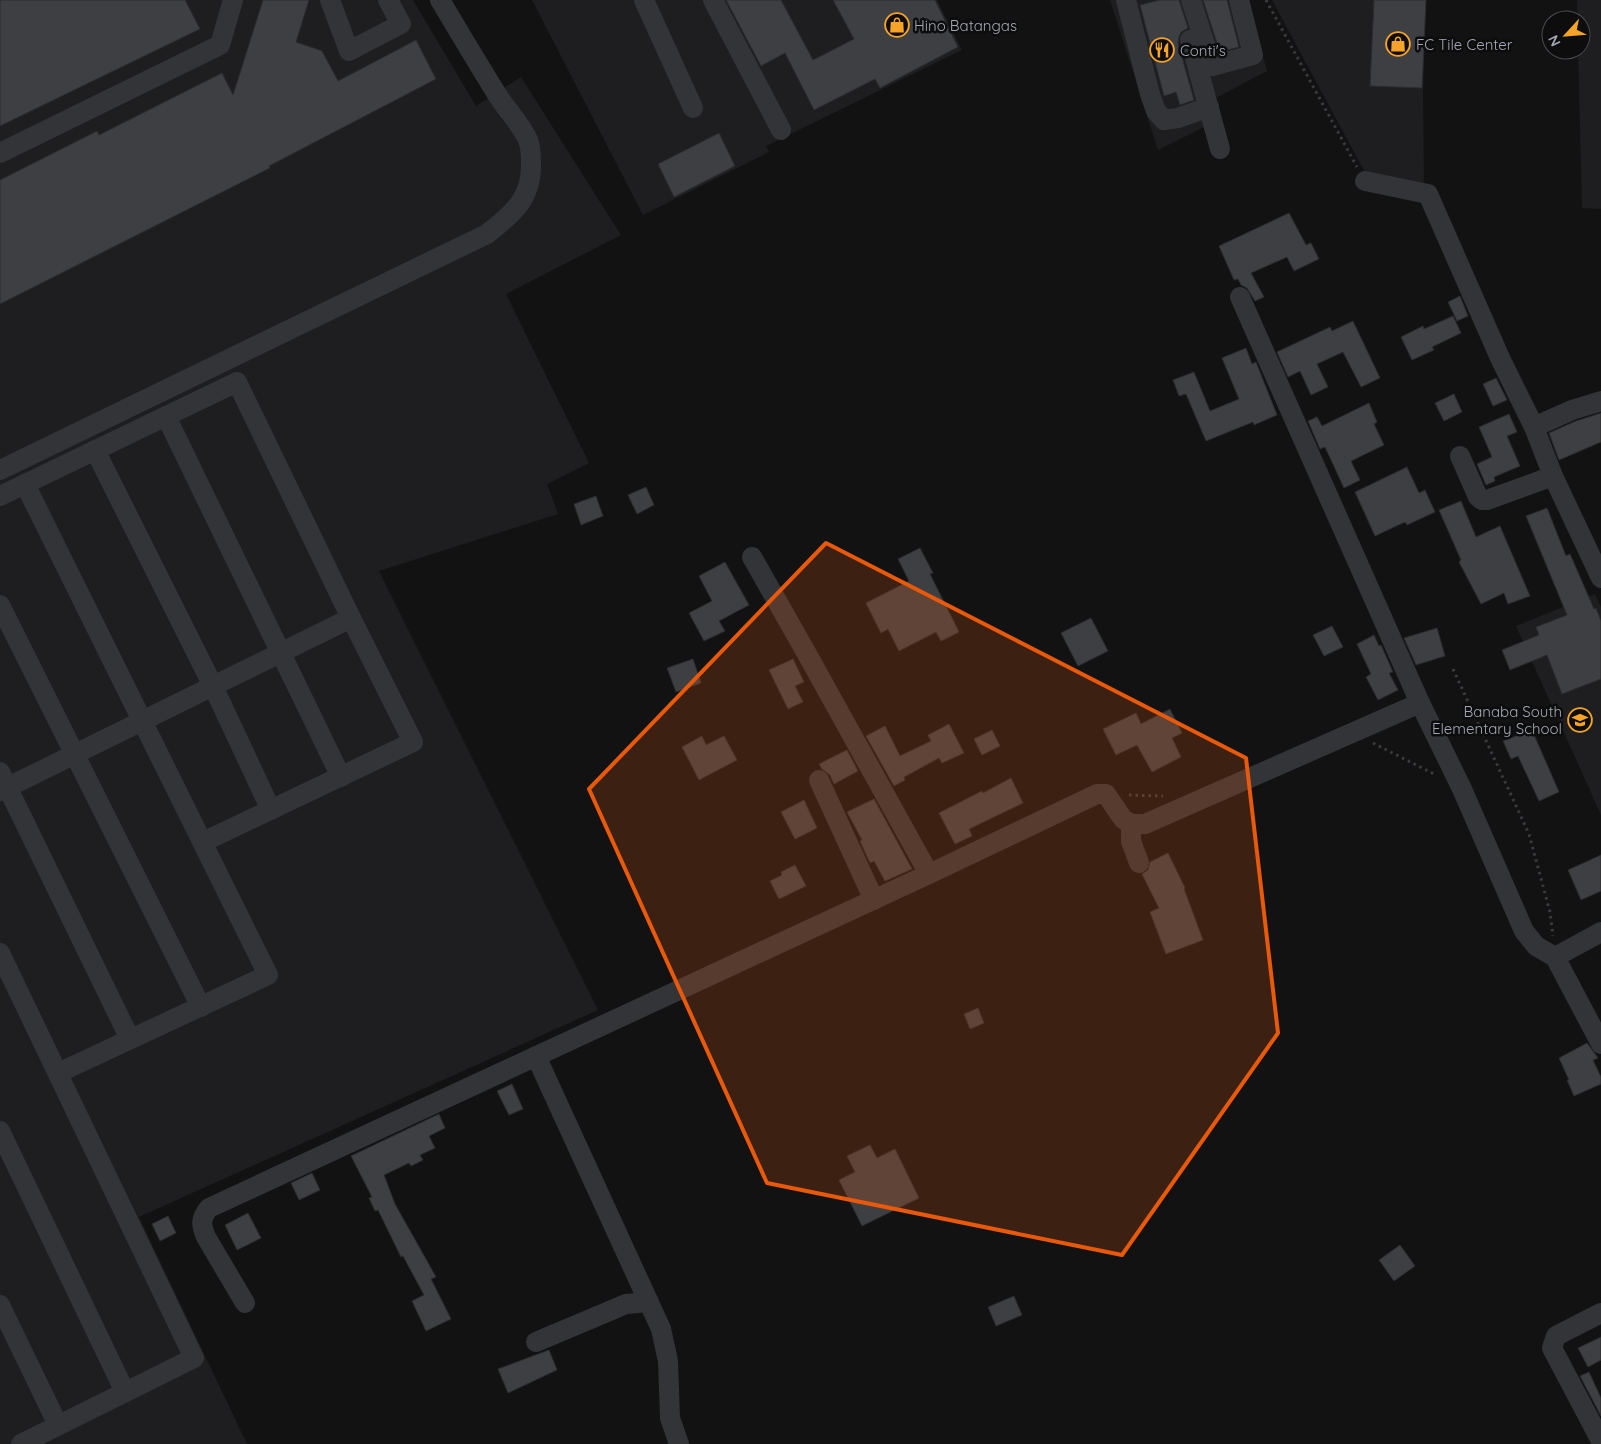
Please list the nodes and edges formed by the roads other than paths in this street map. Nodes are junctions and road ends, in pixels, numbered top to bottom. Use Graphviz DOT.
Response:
graph roads {
  1 [pos="233,0"];
  2 [pos="330,0"];
  3 [pos="388,0"];
  4 [pos="440,0"];
  5 [pos="644,0"];
  6 [pos="713,0"];
  7 [pos="1126,0"];
  8 [pos="1179,0"];
  9 [pos="1190,0"];
  10 [pos="1239,0"];
  11 [pos="1209,107"];
  12 [pos="693,108"];
  13 [pos="781,130"];
  14 [pos="1220,149"];
  15 [pos="0,153"];
  16 [pos="1364,181"];
  17 [pos="1240,297"];
  18 [pos="1601,401"];
  19 [pos="166,416"];
  20 [pos="1534,427"];
  21 [pos="95,450"];
  22 [pos="1460,456"];
  23 [pos="0,470"];
  24 [pos="1553,476"];
  25 [pos="25,484"];
  26 [pos="0,496"];
  27 [pos="752,557"];
  28 [pos="1601,578"];
  29 [pos="0,605"];
  30 [pos="351,618"];
  31 [pos="281,652"];
  32 [pos="213,686"];
  33 [pos="1420,703"];
  34 [pos="143,720"];
  35 [pos="75,754"];
  36 [pos="341,777"];
  37 [pos="819,780"];
  38 [pos="3,783"];
  39 [pos="271,810"];
  40 [pos="1131,824"];
  41 [pos="204,842"];
  42 [pos="1139,863"];
  43 [pos="929,874"];
  44 [pos="874,900"];
  45 [pos="1601,932"];
  46 [pos="0,952"];
  47 [pos="1555,957"];
  48 [pos="200,1007"];
  49 [pos="130,1039"];
  50 [pos="1601,1044"];
  51 [pos="536,1056"];
  52 [pos="58,1073"];
  53 [pos="0,1131"];
  54 [pos="649,1302"];
  55 [pos="245,1303"];
  56 [pos="0,1305"];
  57 [pos="1601,1313"];
  58 [pos="536,1342"];
  59 [pos="125,1392"];
  60 [pos="58,1425"];
  61 [pos="1601,1441"];
  62 [pos="21,1444"];
  63 [pos="679,1444"];
  1 -- 15 [label="street"];
  2 -- 3 [label="street"];
  4 -- 23 [label="street"];
  5 -- 12 [label="street"];
  6 -- 13 [label="street"];
  7 -- 11 [label="street"];
  8 -- 11 [label="street"];
  9 -- 10 [label="street"];
  11 -- 14 [label="street"];
  16 -- 20 [label="street"];
  17 -- 33 [label="street"];
  18 -- 20 [label="street"];
  19 -- 21 [label="street"];
  19 -- 30 [label="street"];
  19 -- 31 [label="street"];
  20 -- 24 [label="street"];
  21 -- 25 [label="street"];
  21 -- 32 [label="street"];
  22 -- 24 [label="street"];
  24 -- 28 [label="street"];
  25 -- 26 [label="street"];
  25 -- 34 [label="street"];
  27 -- 43 [label="street"];
  29 -- 35 [label="street"];
  30 -- 31 [label="street"];
  30 -- 36 [label="street"];
  31 -- 32 [label="street"];
  31 -- 36 [label="street"];
  32 -- 34 [label="street"];
  32 -- 39 [label="street"];
  33 -- 40 [label="street"];
  33 -- 47 [label="street"];
  34 -- 35 [label="street"];
  34 -- 41 [label="street"];
  35 -- 38 [label="street"];
  35 -- 48 [label="street"];
  36 -- 39 [label="street"];
  37 -- 44 [label="street"];
  38 -- 49 [label="street"];
  39 -- 41 [label="street"];
  40 -- 42 [label="street"];
  40 -- 43 [label="street"];
  41 -- 48 [label="street"];
  43 -- 44 [label="street"];
  44 -- 51 [label="street"];
  45 -- 47 [label="street"];
  46 -- 52 [label="street"];
  47 -- 50 [label="street"];
  48 -- 49 [label="street"];
  49 -- 52 [label="street"];
  51 -- 54 [label="street"];
  51 -- 55 [label="street"];
  52 -- 59 [label="street"];
  53 -- 59 [label="street"];
  54 -- 58 [label="street"];
  54 -- 63 [label="street"];
  56 -- 60 [label="street"];
  57 -- 61 [label="street"];
  59 -- 60 [label="street"];
  60 -- 62 [label="street"];
}
